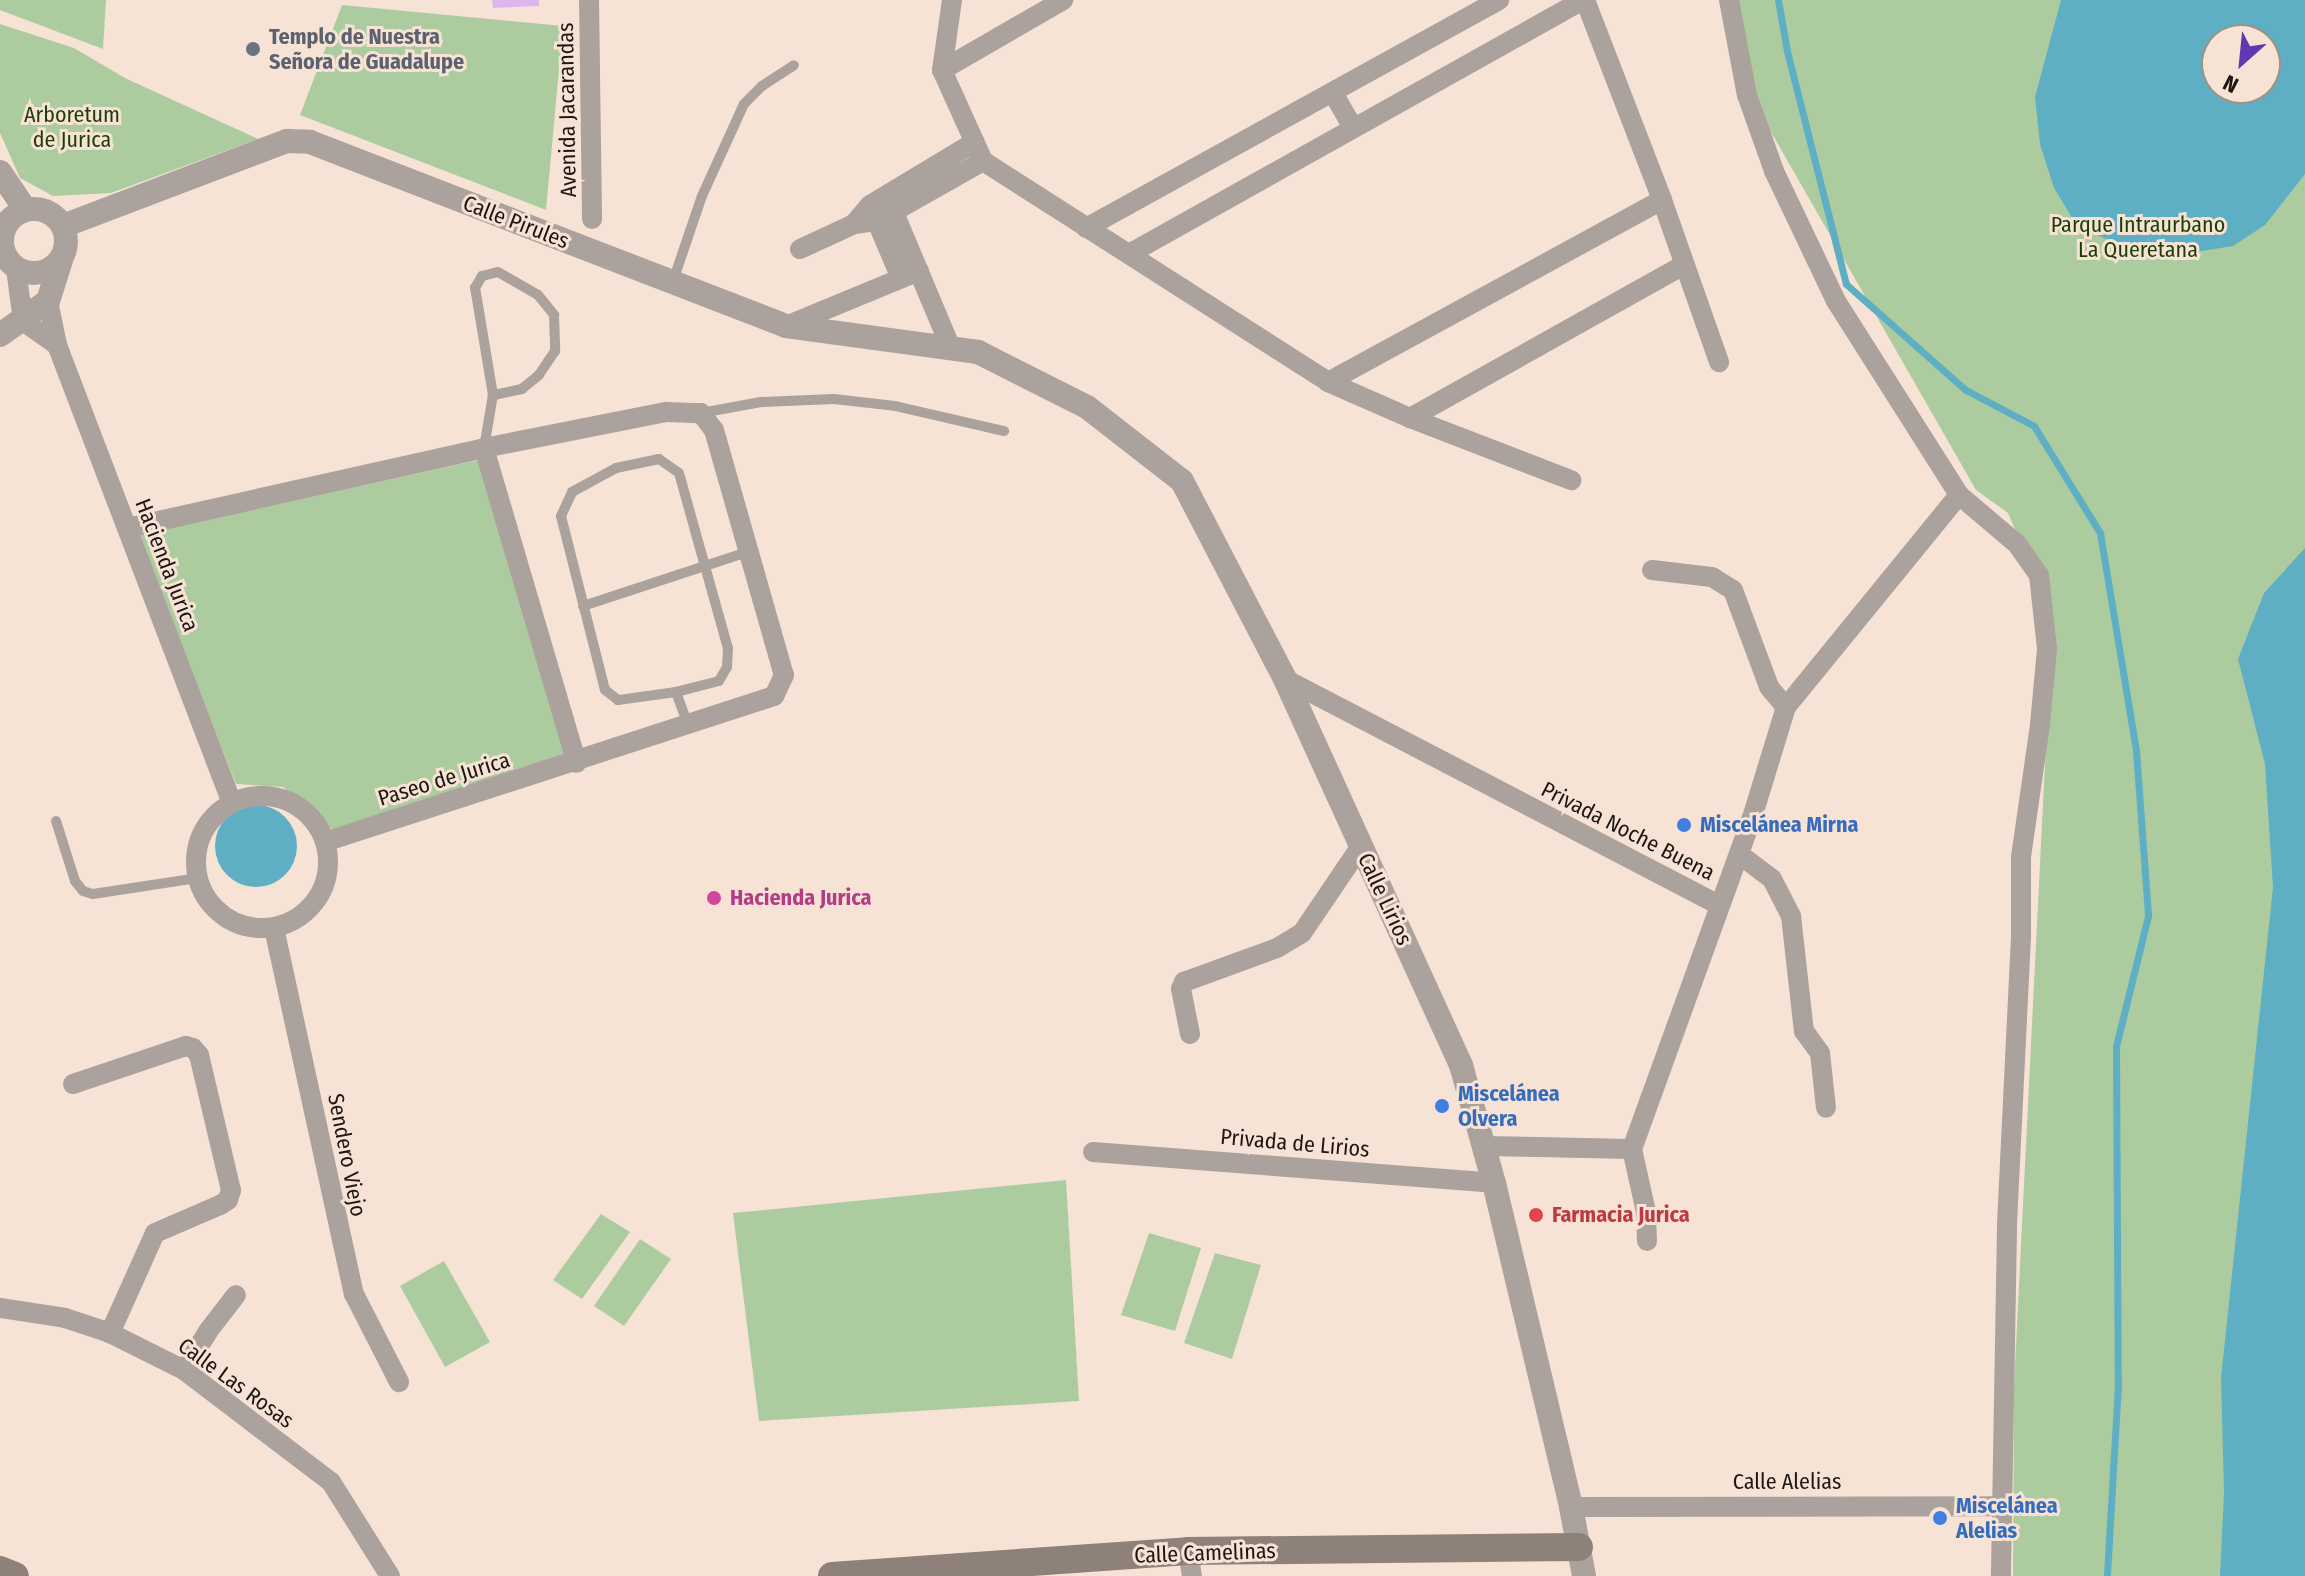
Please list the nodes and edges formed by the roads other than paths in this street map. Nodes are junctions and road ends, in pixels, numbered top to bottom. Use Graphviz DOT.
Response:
graph roads {
  1 [pos="589,0"];
  2 [pos="952,0"];
  3 [pos="1063,0"];
  4 [pos="1499,0"];
  5 [pos="1584,0"];
  6 [pos="1729,0"];
  7 [pos="794,65"];
  8 [pos="942,70"];
  9 [pos="1333,93"];
  10 [pos="1353,127"];
  11 [pos="979,152"];
  12 [pos="0,172"];
  13 [pos="1662,200"];
  14 [pos="25,209"];
  15 [pos="882,209"];
  16 [pos="592,219"];
  17 [pos="63,226"];
  18 [pos="1086,228"];
  19 [pos="800,249"];
  20 [pos="4,253"];
  21 [pos="1129,254"];
  22 [pos="61,260"];
  23 [pos="1684,265"];
  24 [pos="909,273"];
  25 [pos="673,282"];
  26 [pos="48,301"];
  27 [pos="23,321"];
  28 [pos="786,326"];
  29 [pos="0,335"];
  30 [pos="57,345"];
  31 [pos="951,348"];
  32 [pos="978,352"];
  33 [pos="1719,362"];
  34 [pos="1328,382"];
  35 [pos="493,395"];
  36 [pos="701,413"];
  37 [pos="1410,418"];
  38 [pos="1004,431"];
  39 [pos="484,448"];
  40 [pos="1571,480"];
  41 [pos="1959,495"];
  42 [pos="127,528"];
  43 [pos="747,552"];
  44 [pos="706,566"];
  45 [pos="1652,570"];
  46 [pos="583,606"];
  47 [pos="1285,679"];
  48 [pos="676,692"];
  49 [pos="1786,707"];
  50 [pos="687,723"];
  51 [pos="577,763"];
  52 [pos="232,803"];
  53 [pos="56,821"];
  54 [pos="325,842"];
  55 [pos="1361,846"];
  56 [pos="1739,854"];
  57 [pos="197,878"];
  58 [pos="1720,905"];
  59 [pos="274,928"];
  60 [pos="1190,1034"];
  61 [pos="73,1084"];
  62 [pos="1826,1108"];
  63 [pos="1485,1146"];
  64 [pos="1632,1149"];
  65 [pos="1093,1152"];
  66 [pos="1494,1183"];
  67 [pos="1647,1241"];
  68 [pos="236,1295"];
  69 [pos="0,1308"];
  70 [pos="110,1333"];
  71 [pos="184,1370"];
  72 [pos="399,1382"];
  73 [pos="2002,1506"];
  74 [pos="1571,1507"];
  75 [pos="1579,1547"];
  76 [pos="1190,1564"];
  77 [pos="0,1570"];
  78 [pos="15,1576"];
  79 [pos="390,1576"];
  80 [pos="832,1576"];
  81 [pos="1584,1576"];
  82 [pos="2001,1576"];
  1 -- 16 [label="street, Avenida Jacarandas"];
  2 -- 8 [label="street"];
  3 -- 8 [label="street"];
  4 -- 9 [label="street"];
  5 -- 10 [label="street"];
  5 -- 13 [label="street"];
  6 -- 41 [label="street"];
  7 -- 25 [label="lane"];
  8 -- 11 [label="street"];
  9 -- 10 [label="street"];
  9 -- 18 [label="street"];
  10 -- 21 [label="street"];
  11 -- 15 [label="street"];
  11 -- 18 [label="street"];
  12 -- 14 [label="street"];
  13 -- 23 [label="street"];
  13 -- 34 [label="street"];
  14 -- 17 [label="street"];
  14 -- 20 [label="street"];
  15 -- 19 [label="street"];
  15 -- 24 [label="street"];
  17 -- 22 [label="street"];
  17 -- 25 [label="street, Calle Pirules"];
  18 -- 21 [label="street"];
  20 -- 22 [label="street"];
  20 -- 27 [label="street"];
  21 -- 34 [label="street"];
  22 -- 26 [label="street"];
  23 -- 33 [label="street"];
  23 -- 37 [label="street"];
  24 -- 28 [label="street"];
  24 -- 31 [label="street"];
  25 -- 28 [label="street, Calle Pirules"];
  26 -- 27 [label="street"];
  26 -- 30 [label="street, Hacienda Jurica"];
  27 -- 29 [label="street"];
  27 -- 30 [label="street"];
  28 -- 31 [label="street, Calle Pirules"];
  30 -- 42 [label="street, Hacienda Jurica"];
  31 -- 32 [label="street, Calle Pirules"];
  32 -- 47 [label="street, Calle Lirios"];
  34 -- 37 [label="street"];
  35 -- 35 [label="lane"];
  35 -- 39 [label="lane"];
  36 -- 38 [label="lane"];
  36 -- 39 [label="street"];
  36 -- 43 [label="street, Paseo de Jurica"];
  37 -- 40 [label="street"];
  39 -- 42 [label="street"];
  39 -- 51 [label="street"];
  41 -- 49 [label="street"];
  41 -- 73 [label="street"];
  42 -- 52 [label="street, Hacienda Jurica"];
  43 -- 44 [label="lane"];
  43 -- 50 [label="street, Paseo de Jurica"];
  44 -- 46 [label="lane"];
  44 -- 46 [label="lane"];
  44 -- 48 [label="lane"];
  45 -- 49 [label="street"];
  46 -- 48 [label="lane"];
  47 -- 55 [label="street, Calle Lirios"];
  47 -- 58 [label="street, Privada Noche Buena"];
  48 -- 50 [label="lane"];
  49 -- 56 [label="street"];
  50 -- 51 [label="street, Paseo de Jurica"];
  51 -- 54 [label="street, Paseo de Jurica"];
  52 -- 54 [label="street"];
  52 -- 57 [label="street"];
  53 -- 57 [label="lane"];
  54 -- 59 [label="street"];
  55 -- 60 [label="street"];
  55 -- 63 [label="street, Calle Lirios"];
  56 -- 58 [label="street"];
  56 -- 62 [label="street"];
  57 -- 59 [label="street"];
  58 -- 64 [label="street, Privada Noche Buena"];
  59 -- 72 [label="street, Sendero Viejo"];
  61 -- 70 [label="street"];
  63 -- 64 [label="street"];
  63 -- 66 [label="street, Calle Lirios"];
  64 -- 67 [label="street"];
  65 -- 66 [label="street, Privada de Lirios"];
  66 -- 74 [label="street, Calle Lirios"];
  68 -- 71 [label="street"];
  69 -- 70 [label="street, Calle Las Rosas"];
  70 -- 71 [label="street, Calle Las Rosas"];
  71 -- 79 [label="street, Calle Las Rosas"];
  73 -- 74 [label="street, Calle Alelias"];
  73 -- 82 [label="street"];
  74 -- 75 [label="street, Calle Lirios"];
  75 -- 76 [label="main road, Calle Camelinas"];
  75 -- 81 [label="street, Calle Lirios"];
  76 -- 80 [label="main road, Calle Camelinas"];
  77 -- 78 [label="main road"];
}
